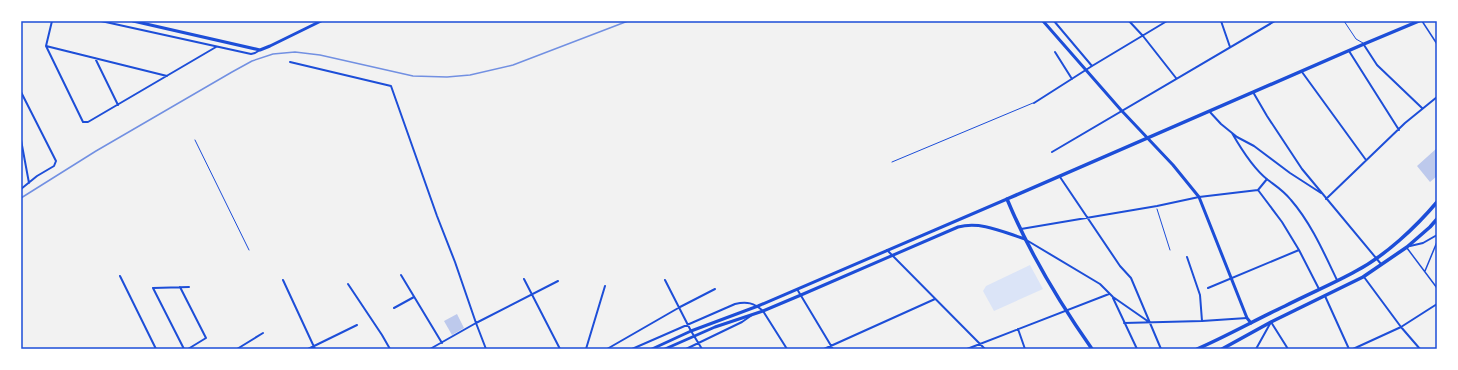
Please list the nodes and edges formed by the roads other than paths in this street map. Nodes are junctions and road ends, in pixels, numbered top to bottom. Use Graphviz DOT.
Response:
graph roads {
  1 [pos="52,21"];
  2 [pos="102,21"];
  3 [pos="132,21"];
  4 [pos="321,21"];
  5 [pos="1043,21"];
  6 [pos="1054,21"];
  7 [pos="1129,21"];
  8 [pos="1168,21"];
  9 [pos="1221,21"];
  10 [pos="1275,21"];
  11 [pos="1344,21"];
  12 [pos="1420,21"];
  13 [pos="1143,36"];
  14 [pos="1364,44"];
  15 [pos="1437,44"];
  16 [pos="46,46"];
  17 [pos="216,47"];
  18 [pos="1230,47"];
  19 [pos="260,50"];
  20 [pos="1348,51"];
  21 [pos="1054,52"];
  22 [pos="95,58"];
  23 [pos="290,62"];
  24 [pos="1092,66"];
  25 [pos="1086,70"];
  26 [pos="1302,71"];
  27 [pos="167,76"];
  28 [pos="1176,78"];
  29 [pos="1072,79"];
  30 [pos="21,92"];
  31 [pos="1253,92"];
  32 [pos="1437,97"];
  33 [pos="1034,103"];
  34 [pos="118,105"];
  35 [pos="1422,108"];
  36 [pos="1121,110"];
  37 [pos="1209,111"];
  38 [pos="1399,130"];
  39 [pos="1232,133"];
  40 [pos="1146,138"];
  41 [pos="21,140"];
  42 [pos="195,140"];
  43 [pos="1052,152"];
  44 [pos="1366,160"];
  45 [pos="892,162"];
  46 [pos="1060,177"];
  47 [pos="1267,179"];
  48 [pos="29,183"];
  49 [pos="21,189"];
  50 [pos="1258,190"];
  51 [pos="1323,195"];
  52 [pos="1199,197"];
  53 [pos="1326,198"];
  54 [pos="1007,199"];
  55 [pos="1437,202"];
  56 [pos="1088,218"];
  57 [pos="1437,219"];
  58 [pos="1019,230"];
  59 [pos="1437,235"];
  60 [pos="1025,239"];
  61 [pos="1437,242"];
  62 [pos="1407,247"];
  63 [pos="249,250"];
  64 [pos="887,250"];
  65 [pos="1299,250"];
  66 [pos="892,256"];
  67 [pos="1187,257"];
  68 [pos="1376,258"];
  69 [pos="1381,264"];
  70 [pos="1425,271"];
  71 [pos="401,275"];
  72 [pos="120,276"];
  73 [pos="1363,277"];
  74 [pos="1232,279"];
  75 [pos="283,280"];
  76 [pos="524,280"];
  77 [pos="665,280"];
  78 [pos="1337,280"];
  79 [pos="558,281"];
  80 [pos="348,284"];
  81 [pos="180,286"];
  82 [pos="605,286"];
  83 [pos="189,287"];
  84 [pos="1208,288"];
  85 [pos="1437,288"];
  86 [pos="715,289"];
  87 [pos="797,289"];
  88 [pos="1318,289"];
  89 [pos="531,294"];
  90 [pos="1109,294"];
  91 [pos="801,295"];
  92 [pos="1325,296"];
  93 [pos="414,297"];
  94 [pos="1113,297"];
  95 [pos="935,300"];
  96 [pos="1437,304"];
  97 [pos="758,306"];
  98 [pos="680,307"];
  99 [pos="394,308"];
  100 [pos="763,311"];
  101 [pos="1066,312"];
  102 [pos="755,313"];
  103 [pos="1247,318"];
  104 [pos="1202,321"];
  105 [pos="1150,322"];
  106 [pos="1271,322"];
  107 [pos="1124,323"];
  108 [pos="1251,323"];
  109 [pos="476,324"];
  110 [pos="688,324"];
  111 [pos="357,325"];
  112 [pos="1401,327"];
  113 [pos="1018,329"];
  114 [pos="691,331"];
  115 [pos="263,333"];
  116 [pos="694,336"];
  117 [pos="442,343"];
  118 [pos="698,343"];
  119 [pos="980,344"];
  120 [pos="831,346"];
  121 [pos="315,348"];
  122 [pos="156,349"];
  123 [pos="184,349"];
  124 [pos="188,349"];
  125 [pos="237,349"];
  126 [pos="308,349"];
  127 [pos="390,349"];
  128 [pos="430,349"];
  129 [pos="486,349"];
  130 [pos="560,349"];
  131 [pos="586,349"];
  132 [pos="607,349"];
  133 [pos="632,349"];
  134 [pos="652,349"];
  135 [pos="665,349"];
  136 [pos="686,349"];
  137 [pos="702,349"];
  138 [pos="787,349"];
  139 [pos="824,349"];
  140 [pos="833,349"];
  141 [pos="967,349"];
  142 [pos="985,349"];
  143 [pos="1025,349"];
  144 [pos="1092,349"];
  145 [pos="1137,349"];
  146 [pos="1161,349"];
  147 [pos="1197,349"];
  148 [pos="1222,349"];
  149 [pos="1256,349"];
  150 [pos="1288,349"];
  151 [pos="1349,349"];
  152 [pos="1353,349"];
  153 [pos="1420,349"];
  1 -- 16 [label="street"];
  2 -- 17 [label="street"];
  3 -- 19 [label="main road"];
  4 -- 19 [label="main road"];
  5 -- 25 [label="main road"];
  6 -- 24 [label="street"];
  7 -- 13 [label="street"];
  8 -- 13 [label="street"];
  9 -- 18 [label="street"];
  10 -- 18 [label="street"];
  11 -- 14 [label="lane"];
  12 -- 14 [label="main road"];
  12 -- 15 [label="street"];
  13 -- 24 [label="street"];
  13 -- 28 [label="street"];
  14 -- 20 [label="main road"];
  14 -- 35 [label="street"];
  16 -- 22 [label="street"];
  16 -- 34 [label="street"];
  17 -- 19 [label="street"];
  17 -- 27 [label="street"];
  18 -- 28 [label="street"];
  20 -- 26 [label="main road"];
  20 -- 38 [label="street"];
  21 -- 29 [label="street"];
  22 -- 27 [label="street"];
  22 -- 34 [label="street"];
  23 -- 109 [label="street"];
  24 -- 25 [label="street"];
  25 -- 29 [label="street"];
  25 -- 36 [label="main road"];
  26 -- 31 [label="main road"];
  26 -- 44 [label="street"];
  27 -- 34 [label="street"];
  28 -- 36 [label="street"];
  29 -- 33 [label="street"];
  30 -- 48 [label="street"];
  31 -- 37 [label="main road"];
  31 -- 51 [label="street"];
  32 -- 35 [label="street"];
  33 -- 45 [label="lane"];
  35 -- 38 [label="street"];
  36 -- 40 [label="main road"];
  36 -- 43 [label="street"];
  37 -- 39 [label="street"];
  37 -- 40 [label="main road"];
  38 -- 44 [label="street"];
  39 -- 47 [label="street"];
  39 -- 51 [label="street"];
  40 -- 46 [label="main road"];
  40 -- 52 [label="main road"];
  41 -- 48 [label="street"];
  42 -- 63 [label="lane"];
  44 -- 53 [label="street"];
  46 -- 54 [label="main road"];
  46 -- 56 [label="street"];
  47 -- 50 [label="street"];
  47 -- 78 [label="street"];
  48 -- 49 [label="street"];
  50 -- 52 [label="street"];
  50 -- 65 [label="street"];
  51 -- 53 [label="street"];
  52 -- 56 [label="street"];
  52 -- 74 [label="main road"];
  53 -- 68 [label="street"];
  54 -- 58 [label="main road"];
  54 -- 64 [label="main road"];
  55 -- 68 [label="main road"];
  56 -- 58 [label="street"];
  56 -- 105 [label="street"];
  57 -- 62 [label="main road"];
  58 -- 60 [label="main road"];
  59 -- 62 [label="street"];
  60 -- 66 [label="main road"];
  60 -- 90 [label="street"];
  60 -- 101 [label="main road"];
  61 -- 70 [label="street"];
  62 -- 69 [label="main road"];
  62 -- 70 [label="street"];
  64 -- 66 [label="street"];
  64 -- 87 [label="main road"];
  65 -- 74 [label="street"];
  65 -- 88 [label="street"];
  66 -- 91 [label="main road"];
  66 -- 95 [label="street"];
  67 -- 104 [label="street"];
  68 -- 69 [label="street"];
  68 -- 78 [label="main road"];
  69 -- 73 [label="main road"];
  70 -- 85 [label="street"];
  71 -- 93 [label="street"];
  72 -- 122 [label="street"];
  73 -- 92 [label="main road"];
  73 -- 112 [label="street"];
  74 -- 84 [label="street"];
  74 -- 103 [label="main road"];
  75 -- 121 [label="street"];
  76 -- 89 [label="street"];
  77 -- 98 [label="street"];
  78 -- 88 [label="main road"];
  79 -- 89 [label="street"];
  80 -- 127 [label="street"];
  81 -- 83 [label="street"];
  81 -- 123 [label="street"];
  81 -- 124 [label="street"];
  82 -- 131 [label="street"];
  86 -- 98 [label="street"];
  87 -- 91 [label="street"];
  87 -- 97 [label="main road"];
  88 -- 108 [label="main road"];
  89 -- 109 [label="street"];
  89 -- 130 [label="street"];
  90 -- 94 [label="street"];
  90 -- 101 [label="street"];
  91 -- 100 [label="main road"];
  91 -- 120 [label="street"];
  92 -- 106 [label="main road"];
  92 -- 151 [label="street"];
  93 -- 99 [label="street"];
  93 -- 117 [label="street"];
  94 -- 105 [label="street"];
  94 -- 107 [label="street"];
  95 -- 119 [label="street"];
  95 -- 120 [label="street"];
  96 -- 112 [label="street"];
  97 -- 100 [label="street"];
  97 -- 110 [label="street"];
  97 -- 114 [label="main road"];
  98 -- 110 [label="street"];
  98 -- 132 [label="street"];
  100 -- 102 [label="main road"];
  100 -- 138 [label="street"];
  101 -- 113 [label="street"];
  101 -- 144 [label="main road"];
  102 -- 116 [label="main road"];
  102 -- 118 [label="street"];
  103 -- 104 [label="street"];
  103 -- 108 [label="main road"];
  104 -- 105 [label="street"];
  105 -- 107 [label="street"];
  105 -- 146 [label="street"];
  106 -- 148 [label="main road"];
  106 -- 149 [label="street"];
  106 -- 150 [label="street"];
  107 -- 145 [label="street"];
  108 -- 147 [label="main road"];
  109 -- 117 [label="street"];
  109 -- 129 [label="street"];
  110 -- 114 [label="street"];
  110 -- 133 [label="street"];
  111 -- 121 [label="street"];
  112 -- 152 [label="street"];
  112 -- 153 [label="street"];
  113 -- 119 [label="street"];
  113 -- 143 [label="street"];
  114 -- 116 [label="street"];
  114 -- 134 [label="main road"];
  115 -- 125 [label="street"];
  116 -- 118 [label="street"];
  116 -- 135 [label="main road"];
  117 -- 128 [label="street"];
  118 -- 136 [label="street"];
  118 -- 137 [label="street"];
  119 -- 141 [label="street"];
  119 -- 142 [label="street"];
  120 -- 139 [label="street"];
  120 -- 140 [label="street"];
  121 -- 126 [label="street"];
}
